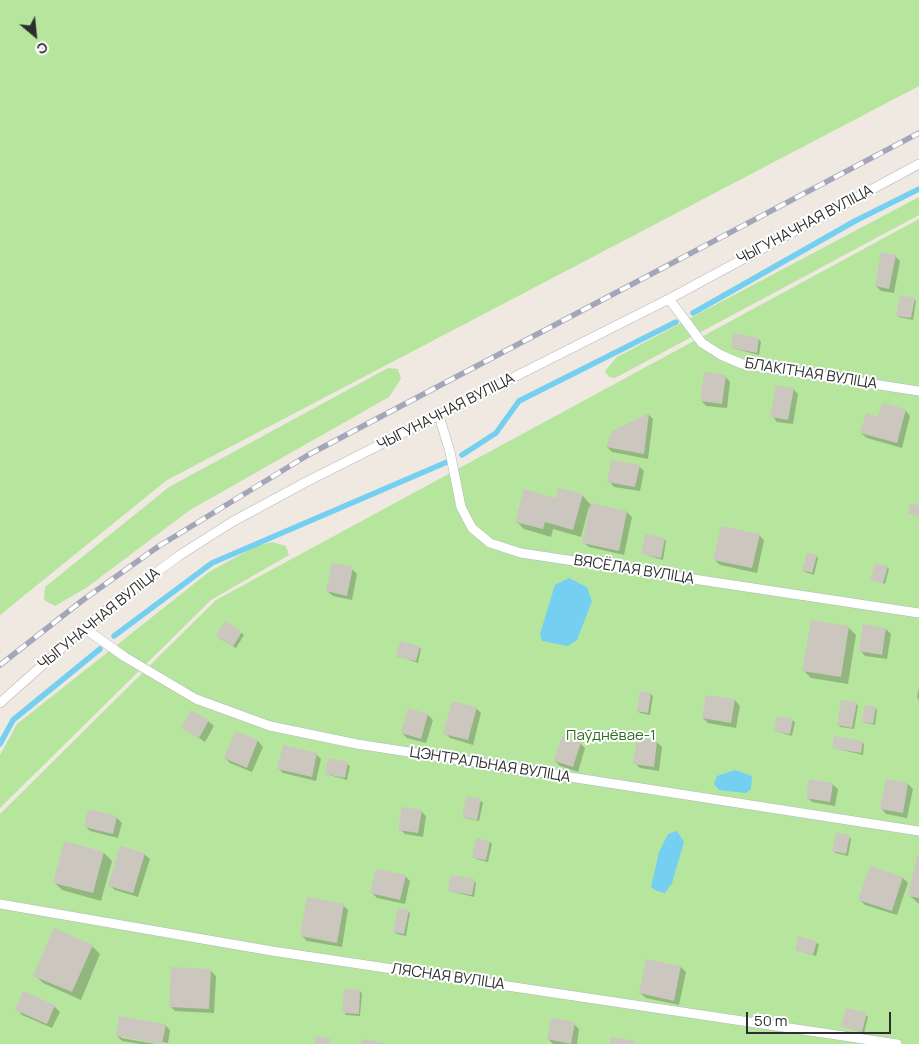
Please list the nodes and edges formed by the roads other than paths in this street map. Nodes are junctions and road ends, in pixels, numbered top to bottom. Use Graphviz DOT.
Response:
graph roads {
  1 [pos="919,164"];
  2 [pos="669,299"];
  3 [pos="919,391"];
  4 [pos="439,416"];
  5 [pos="919,613"];
  6 [pos="84,628"];
  7 [pos="0,703"];
  8 [pos="919,831"];
  9 [pos="0,904"];
  10 [pos="897,1044"];
  1 -- 2 [label="lane, ЧЫГУНАЧНАЯ ВУЛІЦА"];
  2 -- 3 [label="lane, БЛАКІТНАЯ ВУЛІЦА"];
  2 -- 4 [label="lane, ЧЫГУНАЧНАЯ ВУЛІЦА"];
  4 -- 5 [label="lane, ВЯСЁЛАЯ ВУЛІЦА"];
  4 -- 6 [label="lane, ЧЫГУНАЧНАЯ ВУЛІЦА"];
  6 -- 7 [label="lane, ЧЫГУНАЧНАЯ ВУЛІЦА"];
  6 -- 8 [label="lane, ЦЭНТРАЛЬНАЯ ВУЛІЦА"];
  9 -- 10 [label="lane, ЛЯСНАЯ ВУЛІЦА"];
}
